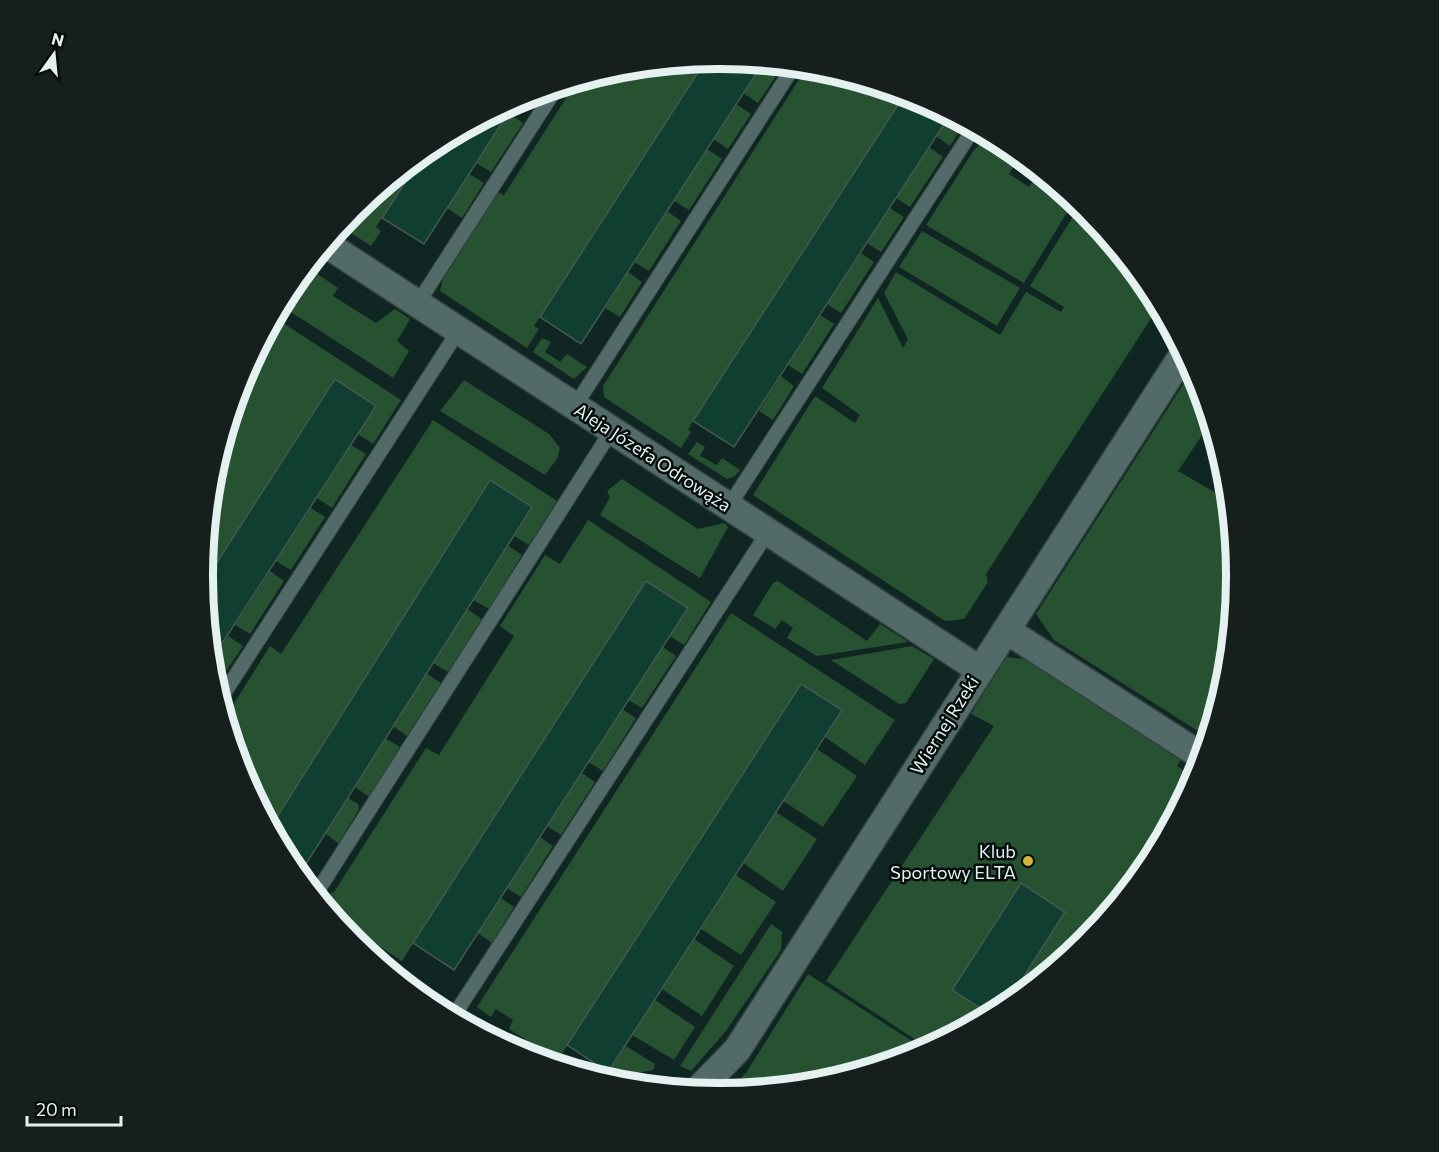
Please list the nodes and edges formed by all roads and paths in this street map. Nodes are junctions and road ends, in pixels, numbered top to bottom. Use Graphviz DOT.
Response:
graph roads {
  1 [pos="789,74"];
  2 [pos="549,99"];
  3 [pos="969,135"];
  4 [pos="333,248"];
  5 [pos="418,303"];
  6 [pos="459,330"];
  7 [pos="1178,362"];
  8 [pos="575,406"];
  9 [pos="612,430"];
  10 [pos="729,506"];
  11 [pos="768,532"];
  12 [pos="1006,630"];
  13 [pos="980,670"];
  14 [pos="226,690"];
  15 [pos="1195,752"];
  16 [pos="320,888"];
  17 [pos="458,1010"];
  18 [pos="705,1083"];
  1 -- 8 [label="lane"];
  2 -- 5 [label="lane"];
  3 -- 10 [label="lane"];
  4 -- 5 [label="street, Aleja Józefa Odrowąża"];
  5 -- 6 [label="street, Aleja Józefa Odrowąża"];
  6 -- 8 [label="street, Aleja Józefa Odrowąża"];
  6 -- 14 [label="lane"];
  7 -- 12 [label="street, Wiernej Rzeki"];
  8 -- 9 [label="street, Aleja Józefa Odrowąża"];
  9 -- 10 [label="street, Aleja Józefa Odrowąża"];
  9 -- 16 [label="lane"];
  10 -- 11 [label="street, Aleja Józefa Odrowąża"];
  11 -- 13 [label="street, Aleja Józefa Odrowąża"];
  11 -- 17 [label="lane"];
  12 -- 13 [label="street, Wiernej Rzeki"];
  12 -- 15 [label="street"];
  13 -- 18 [label="street, Wiernej Rzeki"];
}
